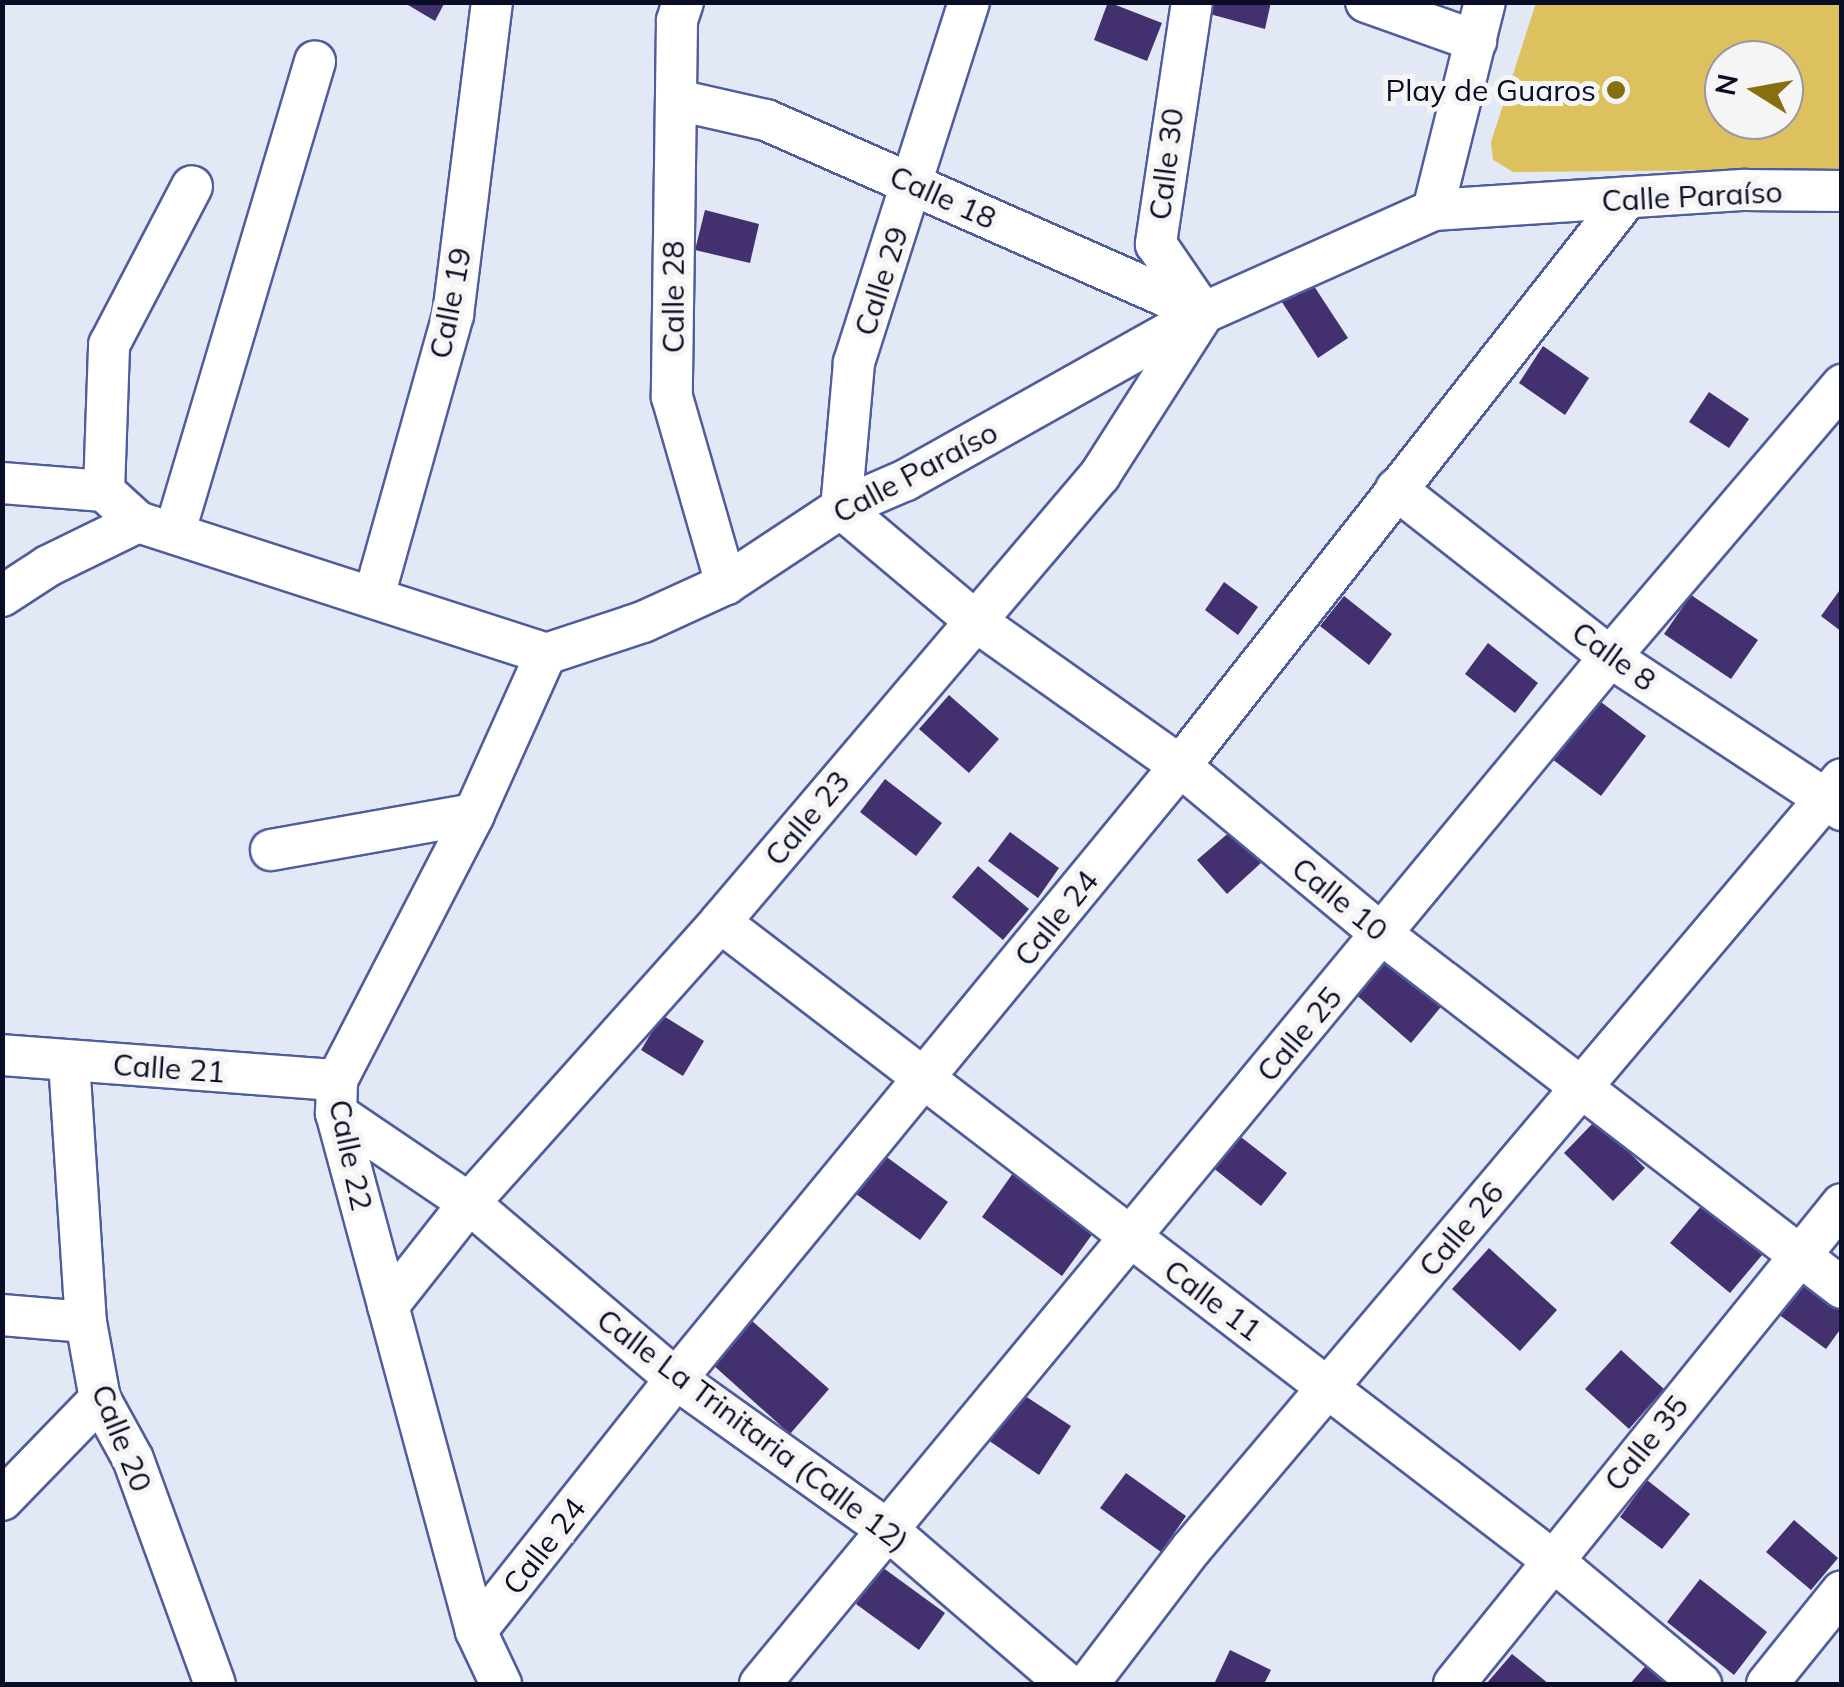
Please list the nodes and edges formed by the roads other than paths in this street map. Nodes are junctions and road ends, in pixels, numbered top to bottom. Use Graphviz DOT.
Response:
graph roads {
  1 [pos="492,2"];
  2 [pos="683,2"];
  3 [pos="968,2"];
  4 [pos="1192,2"];
  5 [pos="1366,2"];
  6 [pos="1485,2"];
  7 [pos="1476,42"];
  8 [pos="315,61"];
  9 [pos="676,100"];
  10 [pos="914,183"];
  11 [pos="192,186"];
  12 [pos="1842,191"];
  13 [pos="1627,198"];
  14 [pos="1433,210"];
  15 [pos="1203,313"];
  16 [pos="1842,386"];
  17 [pos="2,483"];
  18 [pos="1396,489"];
  19 [pos="104,492"];
  20 [pos="841,508"];
  21 [pos="156,527"];
  22 [pos="726,584"];
  23 [pos="2,596"];
  24 [pos="374,596"];
  25 [pos="974,620"];
  26 [pos="546,654"];
  27 [pos="1610,656"];
  28 [pos="1180,766"];
  29 [pos="1836,796"];
  30 [pos="474,814"];
  31 [pos="270,850"];
  32 [pos="720,922"];
  33 [pos="1383,935"];
  34 [pos="2,1055"];
  35 [pos="69,1062"];
  36 [pos="923,1081"];
  37 [pos="1580,1085"];
  38 [pos="336,1096"];
  39 [pos="469,1202"];
  40 [pos="1842,1204"];
  41 [pos="1129,1235"];
  42 [pos="1798,1255"];
  43 [pos="1842,1288"];
  44 [pos="388,1306"];
  45 [pos="2,1316"];
  46 [pos="86,1322"];
  47 [pos="676,1379"];
  48 [pos="1328,1388"];
  49 [pos="100,1400"];
  50 [pos="2,1500"];
  51 [pos="888,1530"];
  52 [pos="1552,1560"];
  53 [pos="1842,1590"];
  54 [pos="476,1631"];
  55 [pos="215,1684"];
  56 [pos="501,1684"];
  57 [pos="760,1684"];
  58 [pos="1067,1684"];
  59 [pos="1088,1684"];
  60 [pos="1454,1684"];
  61 [pos="1700,1684"];
  62 [pos="1767,1684"];
  1 -- 24 [label="street, Calle 19"];
  2 -- 9 [label="street, Calle 28"];
  3 -- 10 [label="street, Calle 29"];
  4 -- 15 [label="street, Calle 30"];
  5 -- 7 [label="street"];
  6 -- 7 [label="street"];
  7 -- 14 [label="street"];
  8 -- 21 [label="street"];
  9 -- 10 [label="street, Calle 18"];
  9 -- 22 [label="street, Calle 28"];
  10 -- 15 [label="street, Calle 18"];
  10 -- 20 [label="street, Calle 29"];
  11 -- 19 [label="street"];
  12 -- 13 [label="street, Calle Paraíso"];
  13 -- 14 [label="street, Calle Paraíso"];
  13 -- 18 [label="street, Calle 24"];
  14 -- 15 [label="street, Calle Paraíso"];
  15 -- 20 [label="street, Calle Paraíso"];
  15 -- 25 [label="street, Calle 23"];
  16 -- 27 [label="street, Calle 25"];
  17 -- 19 [label="street"];
  18 -- 27 [label="street, Calle 8"];
  18 -- 28 [label="street, Calle 24"];
  19 -- 21 [label="street"];
  20 -- 22 [label="street, Calle Paraíso"];
  20 -- 25 [label="street, Calle 10"];
  21 -- 23 [label="street"];
  21 -- 24 [label="street"];
  22 -- 26 [label="street, Calle Paraíso"];
  24 -- 26 [label="street"];
  25 -- 28 [label="street, Calle 10"];
  25 -- 32 [label="street, Calle 23"];
  26 -- 30 [label="street, Calle 22"];
  27 -- 29 [label="street, Calle 8"];
  27 -- 33 [label="street, Calle 25"];
  28 -- 33 [label="street, Calle 10"];
  28 -- 36 [label="street, Calle 24"];
  29 -- 37 [label="street, Calle 26"];
  30 -- 31 [label="street"];
  30 -- 38 [label="street, Calle 22"];
  32 -- 36 [label="street, Calle 11"];
  32 -- 39 [label="street, Calle 23"];
  33 -- 37 [label="street, Calle 10"];
  33 -- 41 [label="street, Calle 25"];
  34 -- 35 [label="street, Calle 21"];
  35 -- 38 [label="street, Calle 21"];
  35 -- 46 [label="street, Calle 20"];
  36 -- 41 [label="street, Calle 11"];
  36 -- 47 [label="street, Calle 24"];
  37 -- 42 [label="street, Calle 10"];
  37 -- 48 [label="street, Calle 26"];
  38 -- 39 [label="street, Calle La Trinitaria (Calle 12)"];
  38 -- 44 [label="street, Calle 22"];
  39 -- 44 [label="street, Calle 23"];
  39 -- 47 [label="street, Calle La Trinitaria (Calle 12)"];
  40 -- 42 [label="street, Calle 35"];
  41 -- 48 [label="street, Calle 11"];
  41 -- 51 [label="street, Calle 25"];
  42 -- 43 [label="street, Calle 10"];
  42 -- 52 [label="street, Calle 35"];
  44 -- 54 [label="street, Calle 22"];
  45 -- 46 [label="street"];
  46 -- 49 [label="street, Calle 20"];
  47 -- 51 [label="street, Calle La Trinitaria (Calle 12)"];
  47 -- 54 [label="street, Calle 24"];
  48 -- 52 [label="street, Calle 11"];
  48 -- 59 [label="street, Calle 26"];
  49 -- 50 [label="street"];
  49 -- 55 [label="street, Calle 20"];
  51 -- 57 [label="street, Calle 25"];
  51 -- 58 [label="street, Calle La Trinitaria (Calle 12)"];
  52 -- 60 [label="street, Calle 35"];
  52 -- 61 [label="street, Calle 11"];
  53 -- 62 [label="street"];
  54 -- 56 [label="street, Calle 22"];
}
